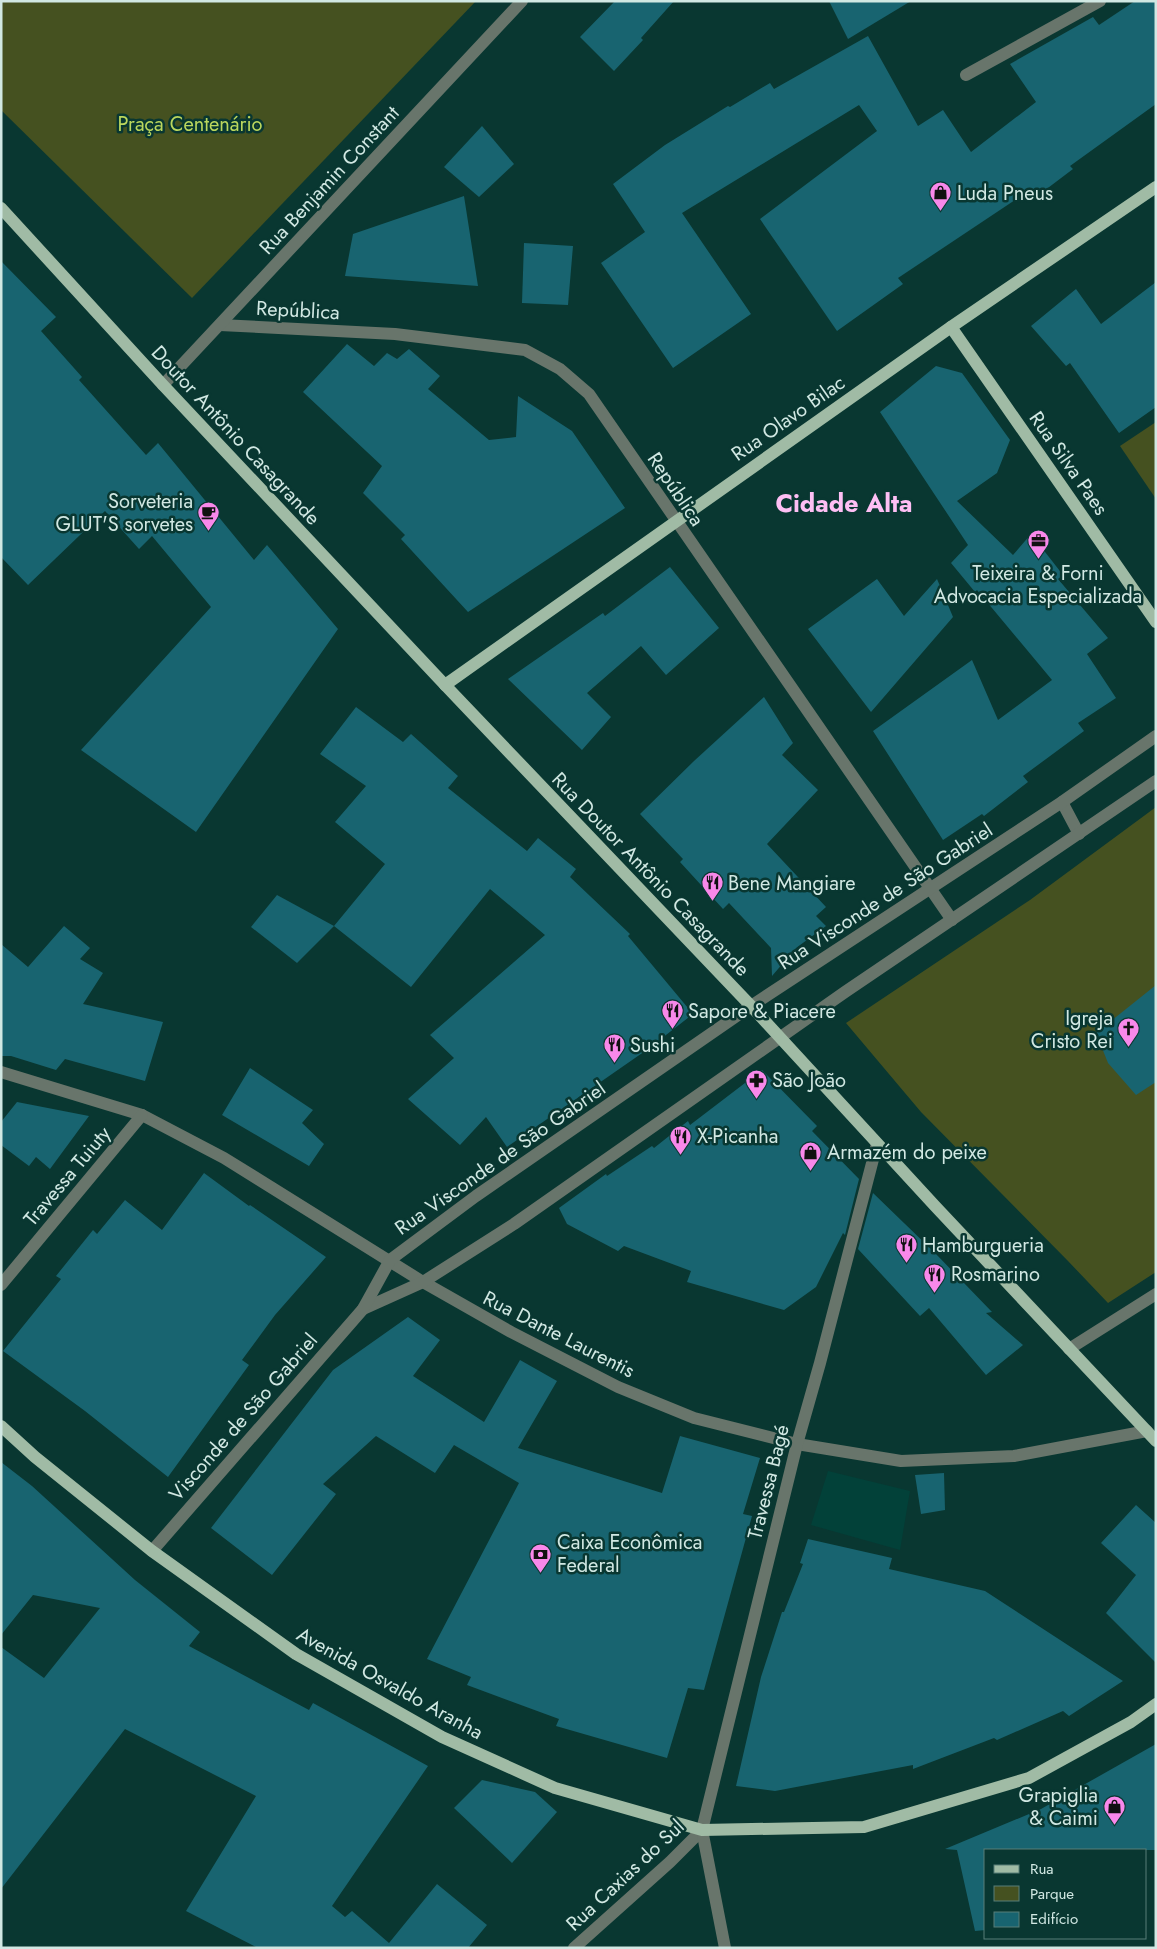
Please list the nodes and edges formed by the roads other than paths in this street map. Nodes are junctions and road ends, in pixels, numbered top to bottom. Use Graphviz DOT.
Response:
graph roads {
  1 [pos="522,1"];
  2 [pos="1100,1"];
  3 [pos="966,76"];
  4 [pos="1156,187"];
  5 [pos="1,208"];
  6 [pos="220,325"];
  7 [pos="951,327"];
  8 [pos="163,385"];
  9 [pos="675,521"];
  10 [pos="1156,622"];
  11 [pos="445,685"];
  12 [pos="1156,736"];
  13 [pos="1156,781"];
  14 [pos="1062,802"];
  15 [pos="1079,834"];
  16 [pos="931,890"];
  17 [pos="952,920"];
  18 [pos="751,1006"];
  19 [pos="780,1039"];
  20 [pos="1,1072"];
  21 [pos="142,1114"];
  22 [pos="878,1144"];
  23 [pos="390,1260"];
  24 [pos="424,1282"];
  25 [pos="1,1285"];
  26 [pos="1156,1294"];
  27 [pos="363,1308"];
  28 [pos="1069,1349"];
  29 [pos="1,1426"];
  30 [pos="1147,1431"];
  31 [pos="1156,1441"];
  32 [pos="797,1444"];
  33 [pos="152,1551"];
  34 [pos="1156,1704"];
  35 [pos="702,1830"];
  36 [pos="574,1948"];
  37 [pos="725,1948"];
  1 -- 6 [label="street, Rua Benjamin Constant"];
  2 -- 3 [label="street"];
  4 -- 7 [label="main road, Rua Olavo Bilac"];
  5 -- 8 [label="main road, Doutor Antônio Casagrande"];
  6 -- 8 [label="street, Rua Benjamin Constant"];
  6 -- 9 [label="street, República"];
  7 -- 9 [label="main road, Rua Olavo Bilac"];
  7 -- 10 [label="main road, Rua Silva Paes"];
  8 -- 11 [label="main road, Doutor Antônio Casagrande"];
  9 -- 11 [label="main road, Rua Olavo Bilac"];
  9 -- 16 [label="street, República"];
  11 -- 18 [label="main road, Rua Doutor Antônio Casagrande"];
  12 -- 14 [label="street, Rua Visconde de São Gabriel"];
  13 -- 15 [label="street"];
  14 -- 15 [label="street"];
  14 -- 16 [label="street, Rua Visconde de São Gabriel"];
  15 -- 17 [label="street"];
  16 -- 17 [label="street, República"];
  16 -- 18 [label="street, Rua Visconde de São Gabriel"];
  17 -- 19 [label="street"];
  18 -- 19 [label="main road, Rua Doutor Antônio Casagrande"];
  18 -- 23 [label="street, Rua Visconde de São Gabriel"];
  19 -- 22 [label="main road, Rua Doutor Antônio Casagrande"];
  19 -- 24 [label="street"];
  20 -- 21 [label="street, Rua Dante Laurentis"];
  21 -- 23 [label="street, Rua Dante Laurentis"];
  21 -- 25 [label="street, Travessa Tuiuty"];
  22 -- 28 [label="main road, Rua Doutor Antônio Casagrande"];
  22 -- 32 [label="street, Travessa Bagé"];
  23 -- 24 [label="street, Rua Dante Laurentis"];
  23 -- 27 [label="street, Visconde de São Gabriel"];
  24 -- 27 [label="street, Visconde de São Gabriel"];
  24 -- 32 [label="street, Rua Dante Laurentis"];
  26 -- 28 [label="street"];
  27 -- 33 [label="street, Visconde de São Gabriel"];
  28 -- 30 [label="main road, Rua Doutor Antônio Casagrande"];
  29 -- 33 [label="main road, Avenida Osvaldo Aranha"];
  30 -- 31 [label="main road, Rua Doutor Antônio Casagrande"];
  30 -- 32 [label="street, Rua Dante Laurentis"];
  32 -- 35 [label="street, Travessa Bagé"];
  33 -- 35 [label="main road, Avenida Osvaldo Aranha"];
  34 -- 35 [label="main road, Avenida Osvaldo Aranha"];
  35 -- 36 [label="street, Rua Caxias do Sul"];
  35 -- 37 [label="street"];
}
